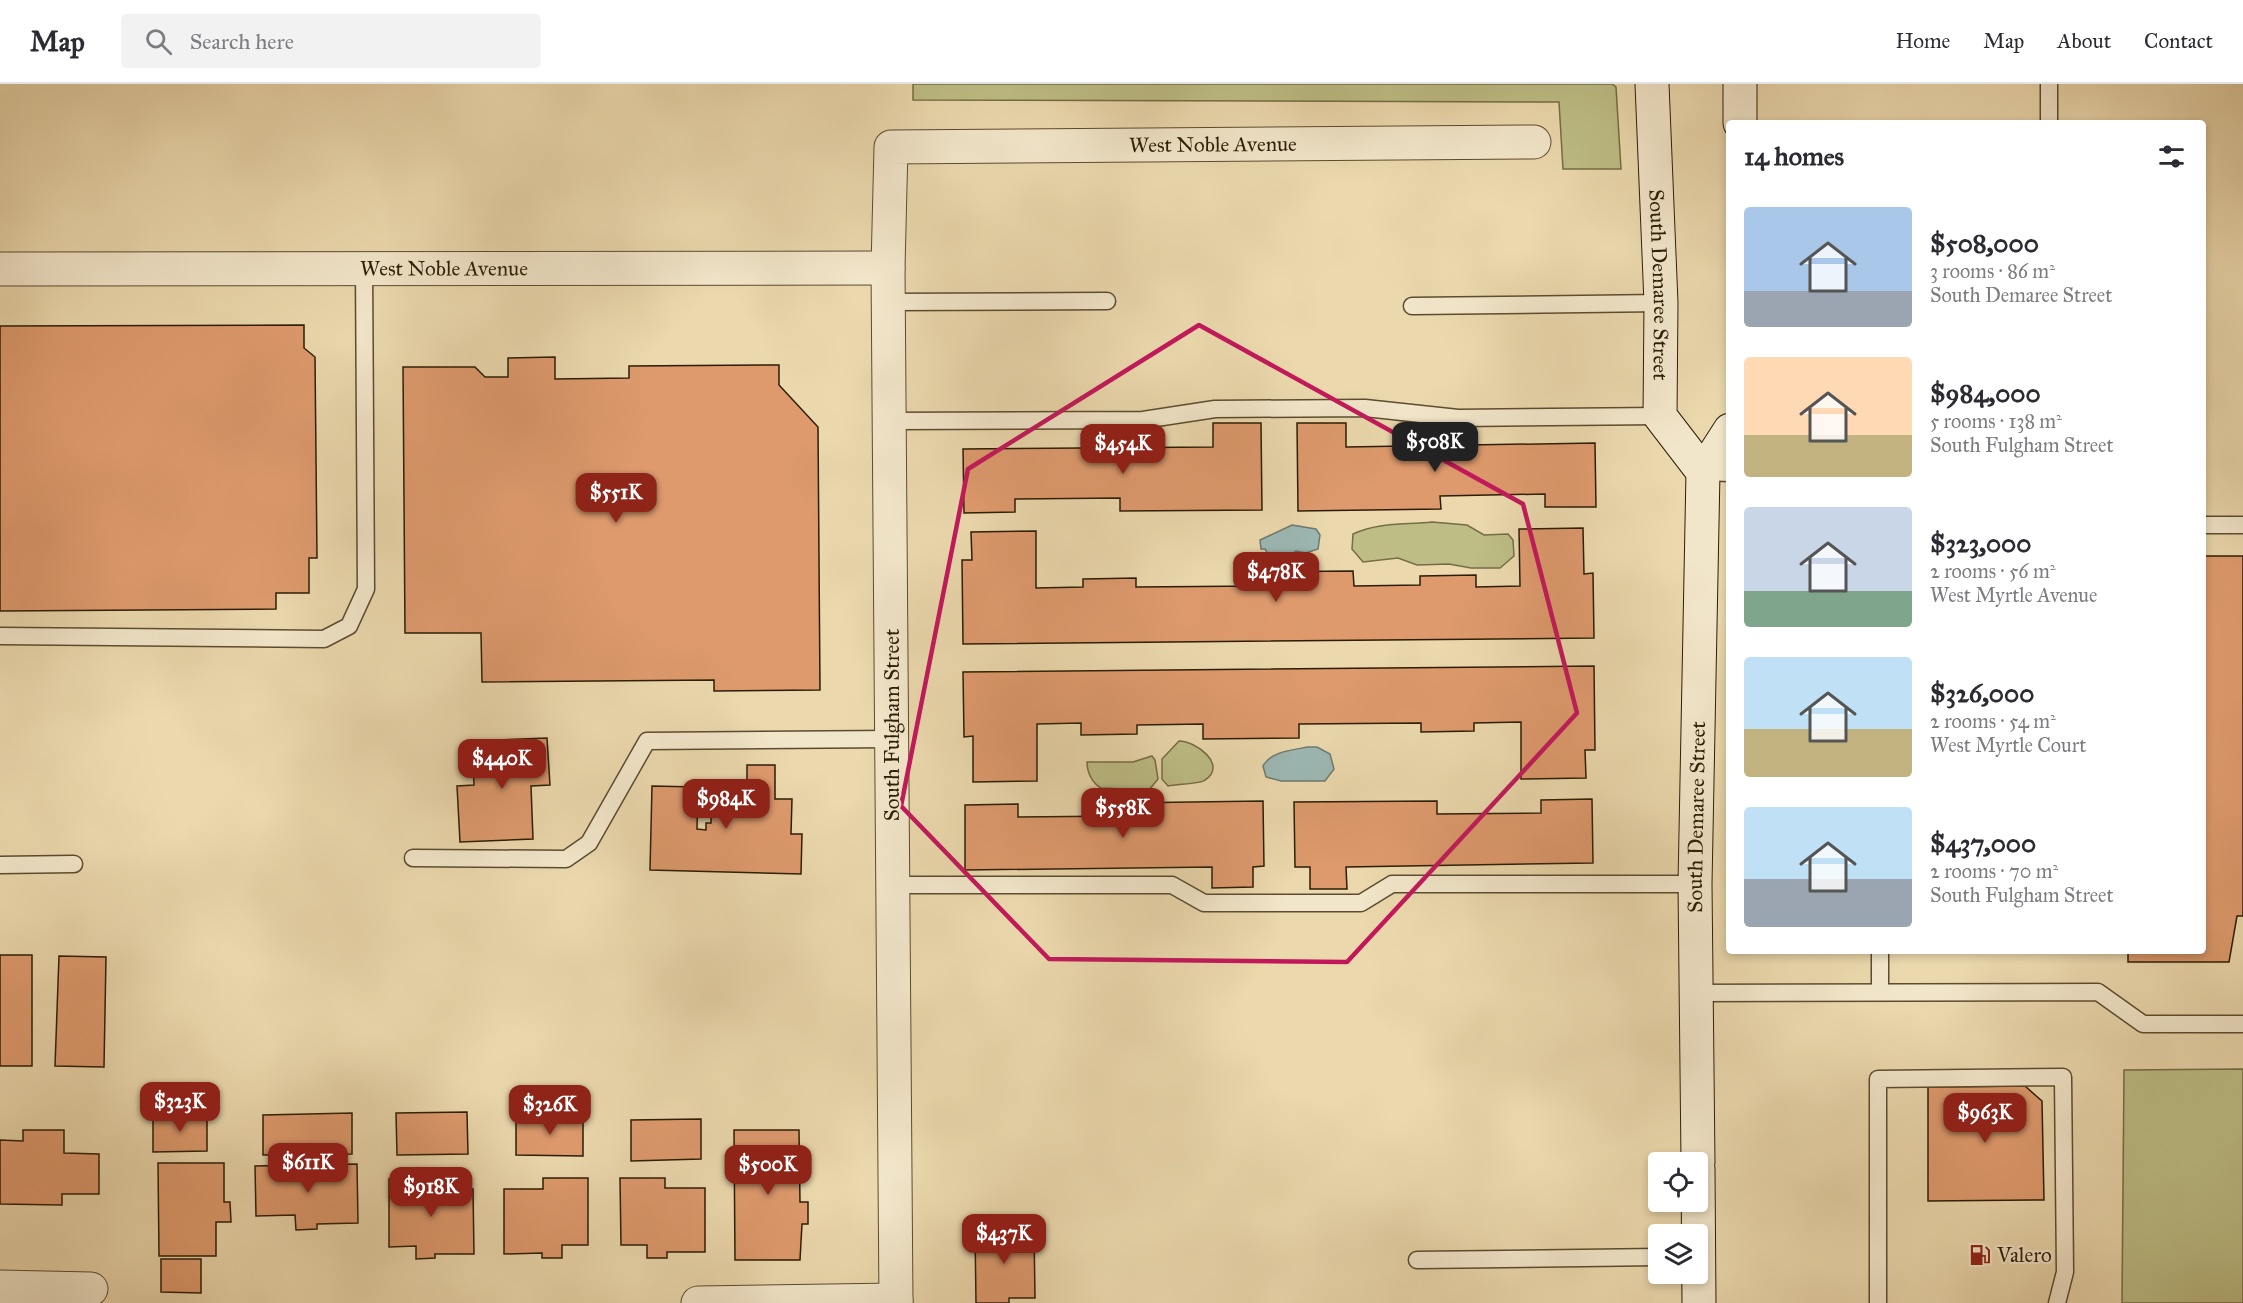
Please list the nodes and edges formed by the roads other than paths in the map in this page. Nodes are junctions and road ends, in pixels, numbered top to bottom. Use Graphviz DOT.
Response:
graph roads {
  1 [pos="1652,84"];
  2 [pos="1740,84"];
  3 [pos="2049,84"];
  4 [pos="1740,120"];
  5 [pos="2049,120"];
  6 [pos="1534,142"];
  7 [pos="891,147"];
  8 [pos="364,268"];
  9 [pos="888,268"];
  10 [pos="0,269"];
  11 [pos="1107,301"];
  12 [pos="889,302"];
  13 [pos="1661,303"];
  14 [pos="1412,306"];
  15 [pos="1660,416"];
  16 [pos="890,421"];
  17 [pos="1726,442"];
  18 [pos="1716,473"];
  19 [pos="2206,525"];
  20 [pos="2243,525"];
  21 [pos="0,636"];
  22 [pos="892,739"];
  23 [pos="413,858"];
  24 [pos="74,864"];
  25 [pos="0,865"];
  26 [pos="1695,884"];
  27 [pos="893,885"];
  28 [pos="1880,954"];
  29 [pos="1880,991"];
  30 [pos="1696,993"];
  31 [pos="2243,1024"];
  32 [pos="1698,1152"];
  33 [pos="1648,1257"];
  34 [pos="1416,1260"];
  35 [pos="1699,1284"];
  36 [pos="0,1287"];
  37 [pos="91,1288"];
  38 [pos="896,1301"];
  39 [pos="698,1303"];
  40 [pos="1699,1303"];
  41 [pos="1878,1303"];
  42 [pos="2057,1303"];
  1 -- 13 [label="street, South Demaree Street"];
  2 -- 4 [label="street"];
  3 -- 5 [label="lane"];
  6 -- 7 [label="street, West Noble Avenue"];
  7 -- 9 [label="street, South Fulgham Street"];
  8 -- 9 [label="street, West Noble Avenue"];
  8 -- 10 [label="street, West Noble Avenue"];
  8 -- 21 [label="lane"];
  9 -- 12 [label="street, South Fulgham Street"];
  11 -- 12 [label="lane"];
  12 -- 16 [label="street, South Fulgham Street"];
  13 -- 14 [label="lane"];
  13 -- 15 [label="street, South Demaree Street"];
  15 -- 16 [label="lane"];
  15 -- 18 [label="street"];
  16 -- 22 [label="street, South Fulgham Street"];
  17 -- 18 [label="street"];
  18 -- 26 [label="street, South Demaree Street"];
  19 -- 20 [label="lane"];
  22 -- 23 [label="lane"];
  22 -- 27 [label="street, South Fulgham Street"];
  24 -- 25 [label="lane"];
  26 -- 27 [label="lane"];
  26 -- 30 [label="street, South Demaree Street"];
  27 -- 38 [label="street, South Fulgham Street"];
  28 -- 29 [label="lane"];
  29 -- 30 [label="lane"];
  29 -- 31 [label="lane"];
  30 -- 32 [label="street, South Demaree Street"];
  33 -- 34 [label="lane"];
  35 -- 40 [label="street"];
  36 -- 37 [label="street"];
  38 -- 39 [label="street"];
  41 -- 42 [label="lane"];
}
